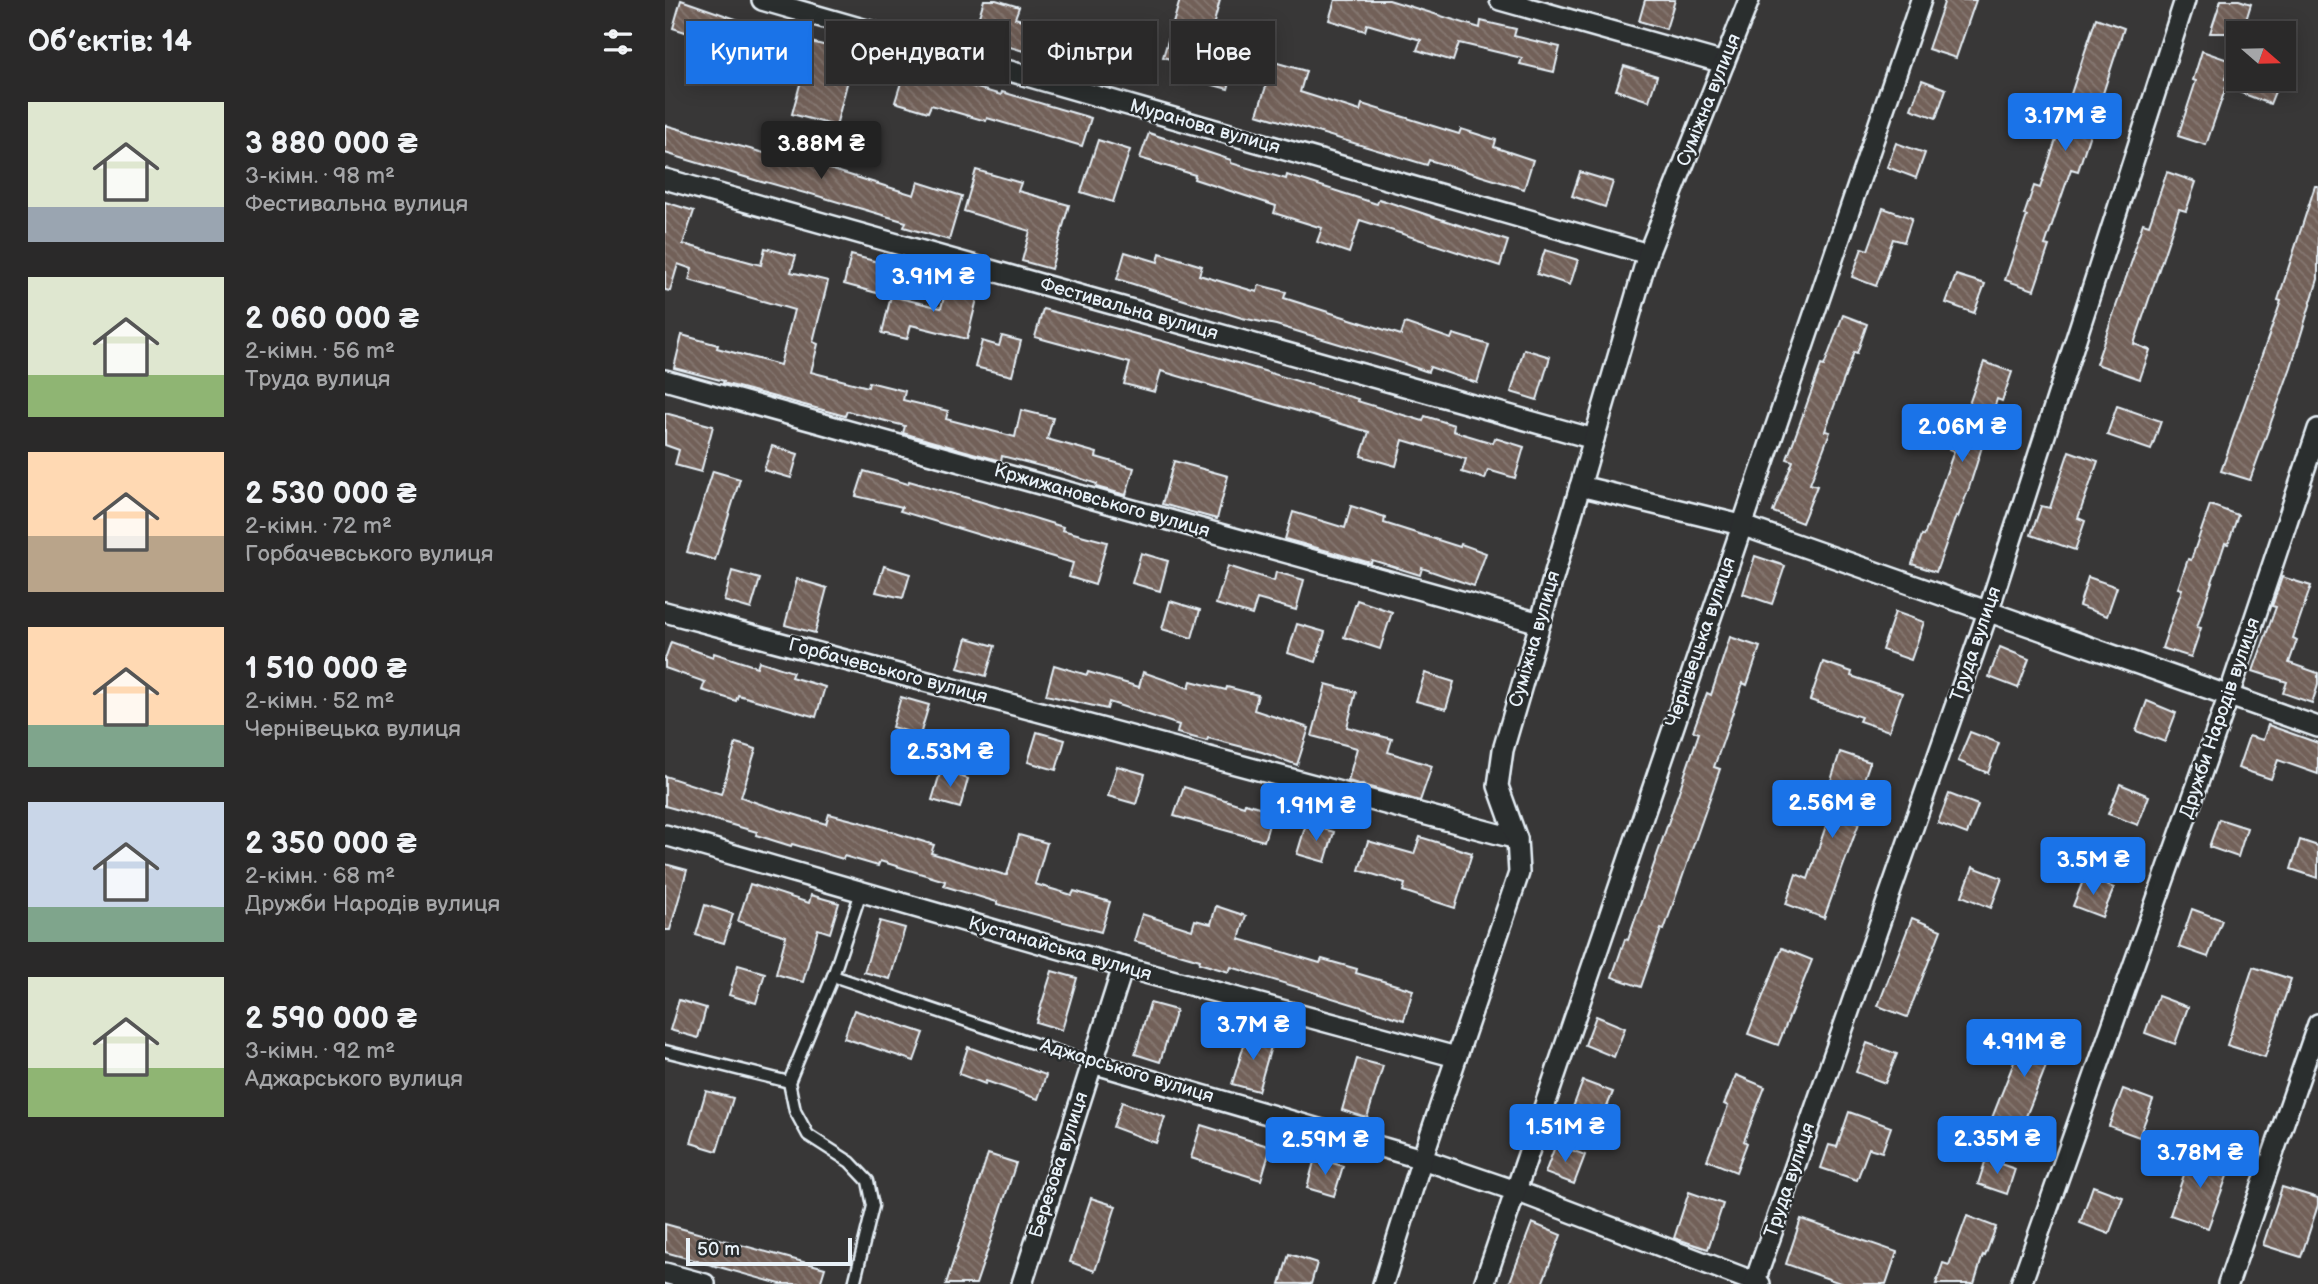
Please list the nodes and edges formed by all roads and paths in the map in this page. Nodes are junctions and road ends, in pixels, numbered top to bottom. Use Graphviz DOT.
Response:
graph roads {
  1 [pos="762,0"];
  2 [pos="1500,0"];
  3 [pos="1749,0"];
  4 [pos="1921,0"];
  5 [pos="2185,0"];
  6 [pos="1724,63"];
  7 [pos="665,179"];
  8 [pos="1648,254"];
  9 [pos="665,380"];
  10 [pos="2318,429"];
  11 [pos="1594,439"];
  12 [pos="1580,486"];
  13 [pos="1741,525"];
  14 [pos="665,612"];
  15 [pos="1987,612"];
  16 [pos="1540,623"];
  17 [pos="2229,695"];
  18 [pos="2318,727"];
  19 [pos="665,835"];
  20 [pos="1517,839"];
  21 [pos="861,892"];
  22 [pos="1123,967"];
  23 [pos="833,976"];
  24 [pos="2318,1024"];
  25 [pos="665,1051"];
  26 [pos="1456,1057"];
  27 [pos="1092,1063"];
  28 [pos="789,1082"];
  29 [pos="1422,1159"];
  30 [pos="1516,1191"];
  31 [pos="665,1273"];
  32 [pos="1756,1283"];
  33 [pos="705,1284"];
  34 [pos="854,1284"];
  35 [pos="1022,1284"];
  36 [pos="1383,1284"];
  37 [pos="1484,1284"];
  38 [pos="2021,1284"];
  39 [pos="2228,1284"];
  1 -- 8 [label="street, Муранова вулиця"];
  2 -- 6 [label="street"];
  3 -- 6 [label="street, Суміжна вулиця"];
  4 -- 13 [label="street, Чернівецька вулиця"];
  5 -- 15 [label="street, Труда вулиця"];
  6 -- 8 [label="street, Суміжна вулиця"];
  7 -- 11 [label="street, Фестивальна вулиця"];
  8 -- 11 [label="street, Суміжна вулиця"];
  9 -- 16 [label="street, Кржижановського вулиця"];
  10 -- 17 [label="street, Дружби Народів вулиця"];
  11 -- 12 [label="street, Суміжна вулиця"];
  12 -- 13 [label="street"];
  12 -- 16 [label="street, Суміжна вулиця"];
  13 -- 15 [label="street"];
  13 -- 30 [label="street, Чернівецька вулиця"];
  14 -- 20 [label="street, Горбачевського вулиця"];
  15 -- 17 [label="street"];
  15 -- 32 [label="street, Труда вулиця"];
  16 -- 20 [label="street, Суміжна вулиця"];
  17 -- 18 [label="street"];
  17 -- 38 [label="street, Дружби Народів вулиця"];
  19 -- 21 [label="street, Кустанайська вулиця"];
  20 -- 26 [label="street, Суміжна вулиця"];
  21 -- 22 [label="street, Кустанайська вулиця"];
  21 -- 23 [label="lane"];
  22 -- 26 [label="street, Кустанайська вулиця"];
  22 -- 27 [label="street, Березова вулиця"];
  23 -- 27 [label="lane, Аджарського вулиця"];
  23 -- 28 [label="lane"];
  24 -- 39 [label="street"];
  25 -- 28 [label="lane"];
  26 -- 29 [label="street, Суміжна вулиця"];
  27 -- 29 [label="street, Аджарського вулиця"];
  27 -- 35 [label="street, Березова вулиця"];
  28 -- 34 [label="lane"];
  29 -- 30 [label="street, Аджарського вулиця"];
  29 -- 36 [label="street, Суміжна вулиця"];
  30 -- 32 [label="street, Аджарського вулиця"];
  30 -- 37 [label="street, Чернівецька вулиця"];
  31 -- 33 [label="street"];
}
